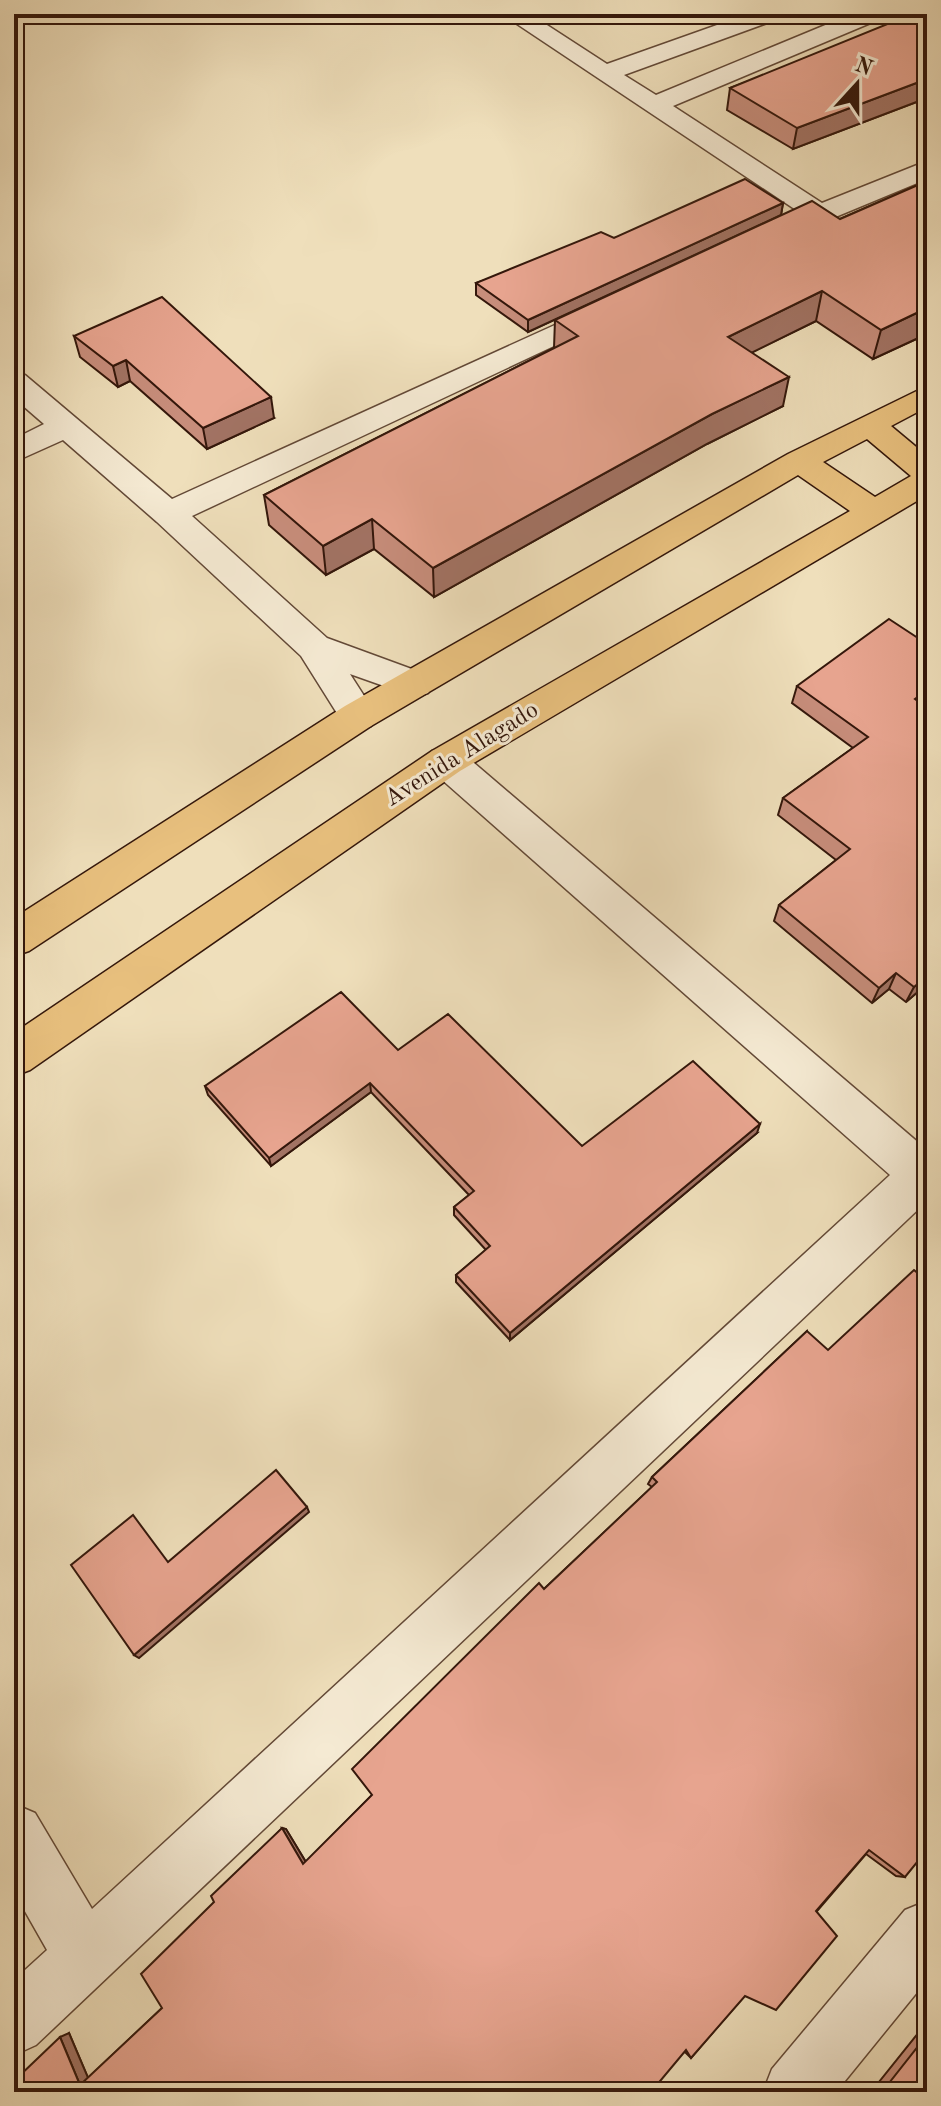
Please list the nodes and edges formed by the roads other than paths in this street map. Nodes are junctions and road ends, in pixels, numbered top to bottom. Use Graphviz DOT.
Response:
graph roads {
  1 [pos="514,14"];
  2 [pos="770,14"];
  3 [pos="872,14"];
  4 [pos="605,73"];
  5 [pos="654,105"];
  6 [pos="927,169"];
  7 [pos="817,212"];
  8 [pos="745,246"];
  9 [pos="630,299"];
  10 [pos="14,382"];
  11 [pos="927,395"];
  12 [pos="869,424"];
  13 [pos="65,426"];
  14 [pos="14,452"];
  15 [pos="799,461"];
  16 [pos="927,473"];
  17 [pos="927,481"];
  18 [pos="871,510"];
  19 [pos="169,514"];
  20 [pos="314,647"];
  21 [pos="415,684"];
  22 [pos="358,716"];
  23 [pos="446,761"];
  24 [pos="14,939"];
  25 [pos="14,1057"];
  26 [pos="925,1175"];
  27 [pos="14,1834"];
  28 [pos="927,1932"];
  29 [pos="84,1955"];
  30 [pos="14,2023"];
  31 [pos="795,2092"];
  1 -- 4 [label="street"];
  2 -- 4 [label="street"];
  3 -- 5 [label="street"];
  4 -- 5 [label="street"];
  5 -- 7 [label="street"];
  6 -- 7 [label="street"];
  7 -- 8 [label="street"];
  9 -- 19 [label="street"];
  10 -- 13 [label="street"];
  11 -- 12 [label="main road"];
  12 -- 15 [label="main road"];
  12 -- 16 [label="main road"];
  13 -- 14 [label="street"];
  13 -- 19 [label="street"];
  15 -- 18 [label="main road"];
  15 -- 21 [label="main road"];
  17 -- 18 [label="main road, Avenida Alagado"];
  18 -- 23 [label="main road, Avenida Alagado"];
  19 -- 20 [label="street"];
  20 -- 21 [label="street"];
  20 -- 22 [label="street"];
  21 -- 22 [label="main road"];
  22 -- 24 [label="main road"];
  23 -- 25 [label="main road, Avenida Alagado"];
  23 -- 26 [label="street"];
  26 -- 29 [label="street"];
  27 -- 29 [label="street"];
  28 -- 31 [label="street"];
  29 -- 30 [label="street"];
}
